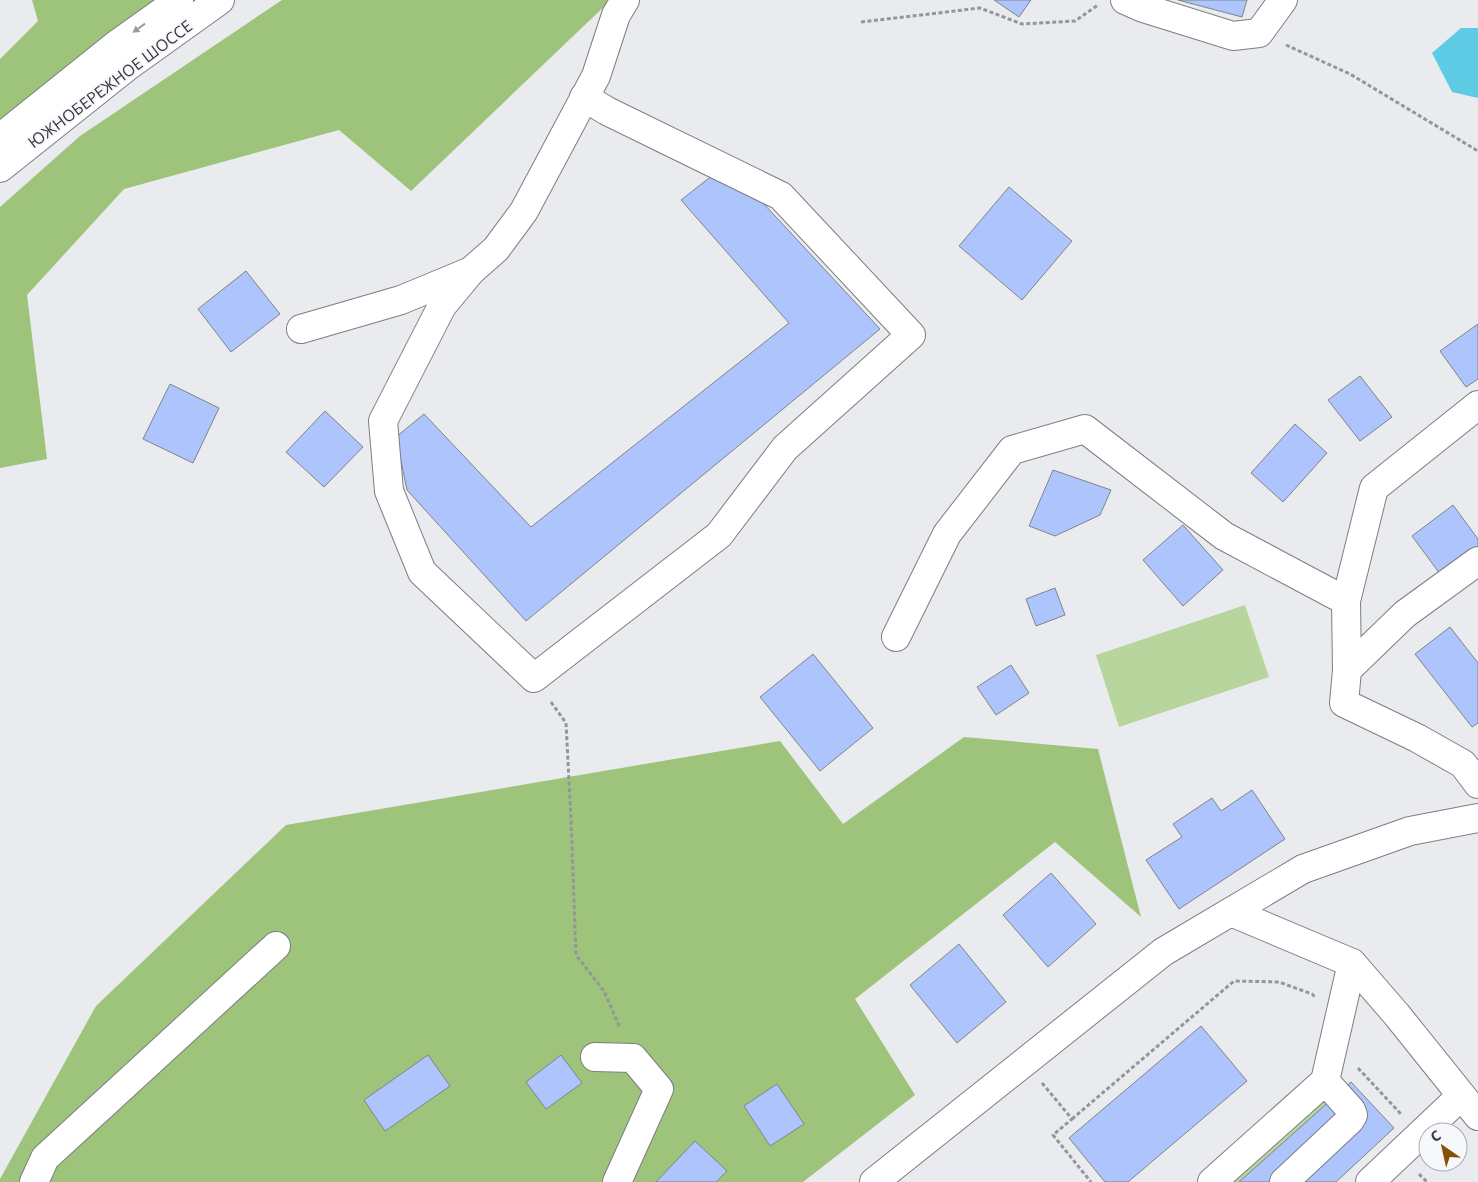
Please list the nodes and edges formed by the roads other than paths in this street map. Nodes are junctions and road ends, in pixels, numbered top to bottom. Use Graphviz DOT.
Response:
graph roads {
  1 [pos="179,0"];
  2 [pos="220,0"];
  3 [pos="625,0"];
  4 [pos="1125,0"];
  5 [pos="1283,0"];
  6 [pos="584,97"];
  7 [pos="0,138"];
  8 [pos="0,168"];
  9 [pos="471,271"];
  10 [pos="301,329"];
  11 [pos="1478,404"];
  12 [pos="1478,561"];
  13 [pos="1346,601"];
  14 [pos="896,637"];
  15 [pos="1347,670"];
  16 [pos="1478,784"];
  17 [pos="1478,818"];
  18 [pos="1230,912"];
  19 [pos="276,946"];
  20 [pos="1352,963"];
  21 [pos="595,1057"];
  22 [pos="1325,1081"];
  23 [pos="1469,1106"];
  24 [pos="34,1182"];
  25 [pos="617,1182"];
  26 [pos="874,1182"];
  27 [pos="1212,1182"];
  28 [pos="1284,1182"];
  29 [pos="1370,1182"];
  1 -- 7 [label="main road, ЮЖНОБЕРЕЖНОЕ ШОССЕ, one-way"];
  2 -- 8 [label="main road, ЮЖНОБЕРЕЖНОЕ ШОССЕ"];
  3 -- 6 [label="main road"];
  4 -- 5 [label="main road"];
  6 -- 9 [label="main road"];
  6 -- 9 [label="main road"];
  9 -- 10 [label="main road"];
  11 -- 13 [label="main road"];
  12 -- 15 [label="main road"];
  13 -- 14 [label="main road"];
  13 -- 15 [label="main road"];
  15 -- 16 [label="main road"];
  17 -- 18 [label="main road"];
  18 -- 20 [label="main road"];
  18 -- 26 [label="main road"];
  19 -- 24 [label="main road"];
  20 -- 22 [label="main road"];
  20 -- 23 [label="main road"];
  21 -- 25 [label="main road"];
  22 -- 27 [label="main road"];
  22 -- 28 [label="main road"];
  23 -- 29 [label="main road"];
}
